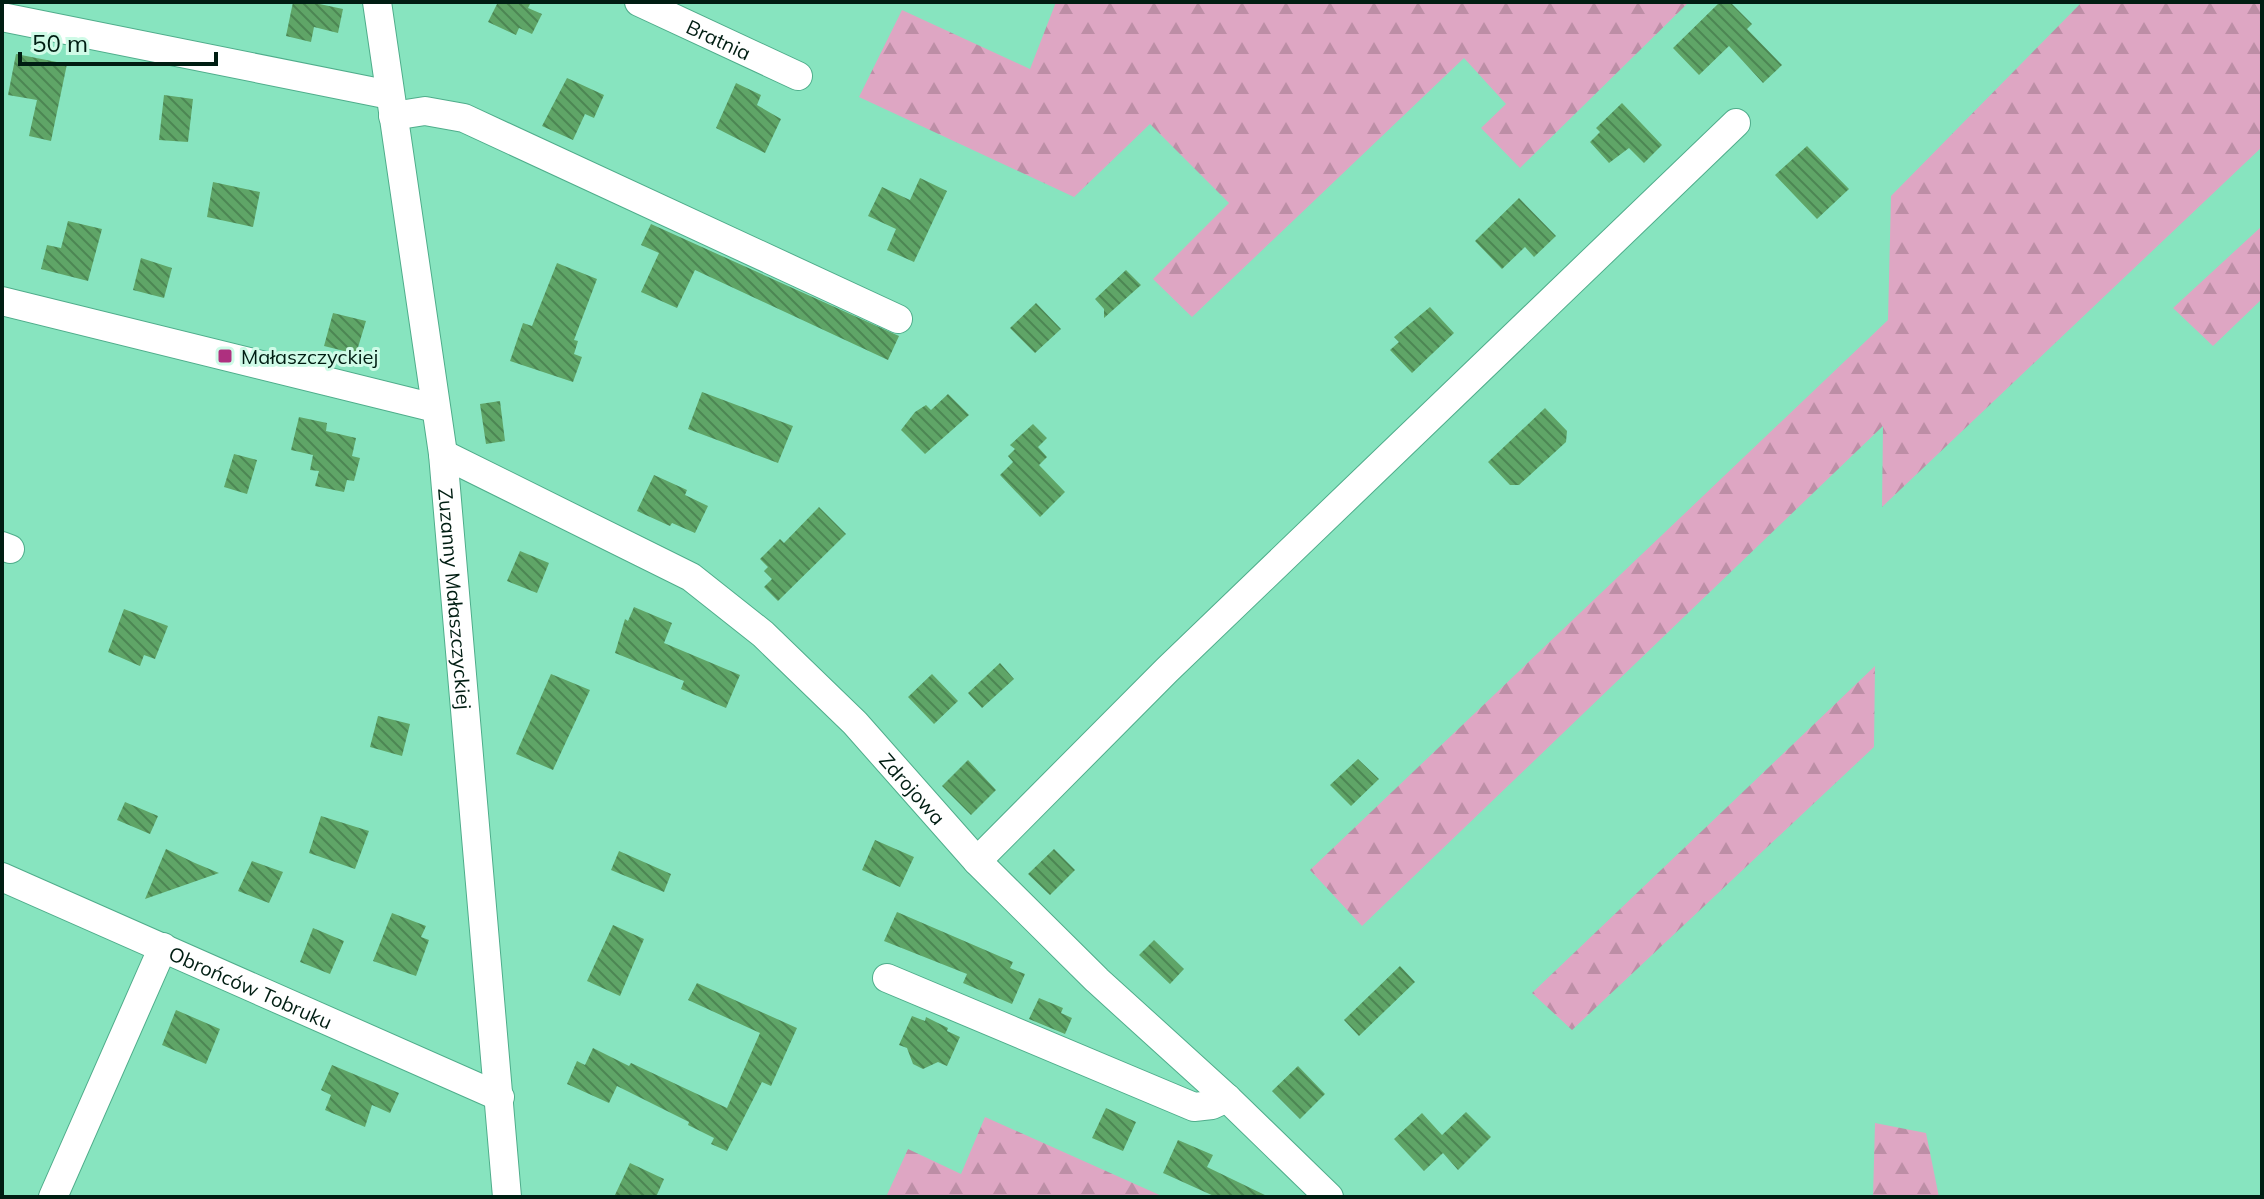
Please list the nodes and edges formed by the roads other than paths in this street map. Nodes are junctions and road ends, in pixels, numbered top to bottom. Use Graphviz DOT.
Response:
graph roads {
  1 [pos="377,2"];
  2 [pos="639,2"];
  3 [pos="2,17"];
  4 [pos="798,76"];
  5 [pos="391,106"];
  6 [pos="1736,123"];
  7 [pos="2,301"];
  8 [pos="898,319"];
  9 [pos="435,408"];
  10 [pos="443,454"];
  11 [pos="977,861"];
  12 [pos="2,877"];
  13 [pos="163,947"];
  14 [pos="887,978"];
  15 [pos="500,1097"];
  16 [pos="1227,1098"];
  17 [pos="53,1197"];
  18 [pos="507,1197"];
  19 [pos="1329,1197"];
  1 -- 5 [label="street, Zuzanny Małaszczyckiej"];
  2 -- 4 [label="street, Bratnia"];
  3 -- 5 [label="street"];
  5 -- 8 [label="street"];
  5 -- 9 [label="street, Zuzanny Małaszczyckiej"];
  6 -- 11 [label="street"];
  7 -- 9 [label="street"];
  9 -- 10 [label="street, Zuzanny Małaszczyckiej"];
  10 -- 11 [label="street, Zdrojowa"];
  10 -- 15 [label="street, Zuzanny Małaszczyckiej"];
  11 -- 16 [label="street, Zdrojowa"];
  12 -- 13 [label="street, Obrońców Tobruku"];
  13 -- 15 [label="street, Obrońców Tobruku"];
  13 -- 17 [label="street"];
  14 -- 16 [label="street"];
  15 -- 18 [label="street, Zuzanny Małaszczyckiej"];
  16 -- 19 [label="street, Zdrojowa"];
}
